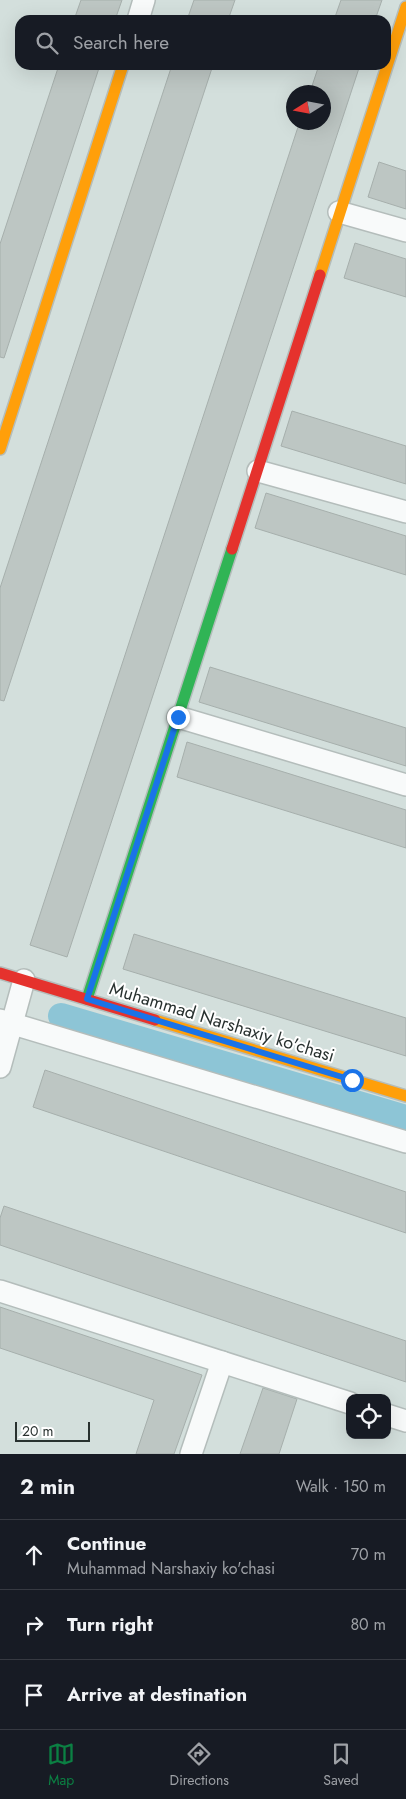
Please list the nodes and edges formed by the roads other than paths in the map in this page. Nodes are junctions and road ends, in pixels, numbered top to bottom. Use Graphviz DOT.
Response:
graph roads {
  1 [pos="144,0"];
  2 [pos="406,7"];
  3 [pos="140,15"];
  4 [pos="391,52"];
  5 [pos="121,70"];
  6 [pos="385,70"];
  7 [pos="338,212"];
  8 [pos="406,231"];
  9 [pos="0,449"];
  10 [pos="258,471"];
  11 [pos="406,512"];
  12 [pos="178,717"];
  13 [pos="406,785"];
  14 [pos="0,973"];
  15 [pos="24,980"];
  16 [pos="87,999"];
  17 [pos="6,1022"];
  18 [pos="0,1067"];
  19 [pos="406,1096"];
  20 [pos="406,1142"];
  21 [pos="0,1291"];
  22 [pos="222,1362"];
  23 [pos="346,1402"];
  24 [pos="391,1416"];
  25 [pos="406,1421"];
  26 [pos="191,1454"];
  1 -- 3 [label="street"];
  2 -- 4 [label="street"];
  5 -- 9 [label="street"];
  6 -- 7 [label="street"];
  7 -- 8 [label="street"];
  7 -- 10 [label="street"];
  10 -- 11 [label="street"];
  10 -- 12 [label="street"];
  12 -- 13 [label="street"];
  12 -- 16 [label="street"];
  14 -- 15 [label="street, Muhammad Narshaxiy ko'chasi"];
  15 -- 16 [label="street, Muhammad Narshaxiy ko'chasi"];
  15 -- 17 [label="street"];
  16 -- 19 [label="street, Muhammad Narshaxiy ko'chasi"];
  17 -- 18 [label="street"];
  17 -- 20 [label="street"];
  21 -- 22 [label="street"];
  22 -- 23 [label="street"];
  22 -- 26 [label="street"];
  24 -- 25 [label="street"];
}
